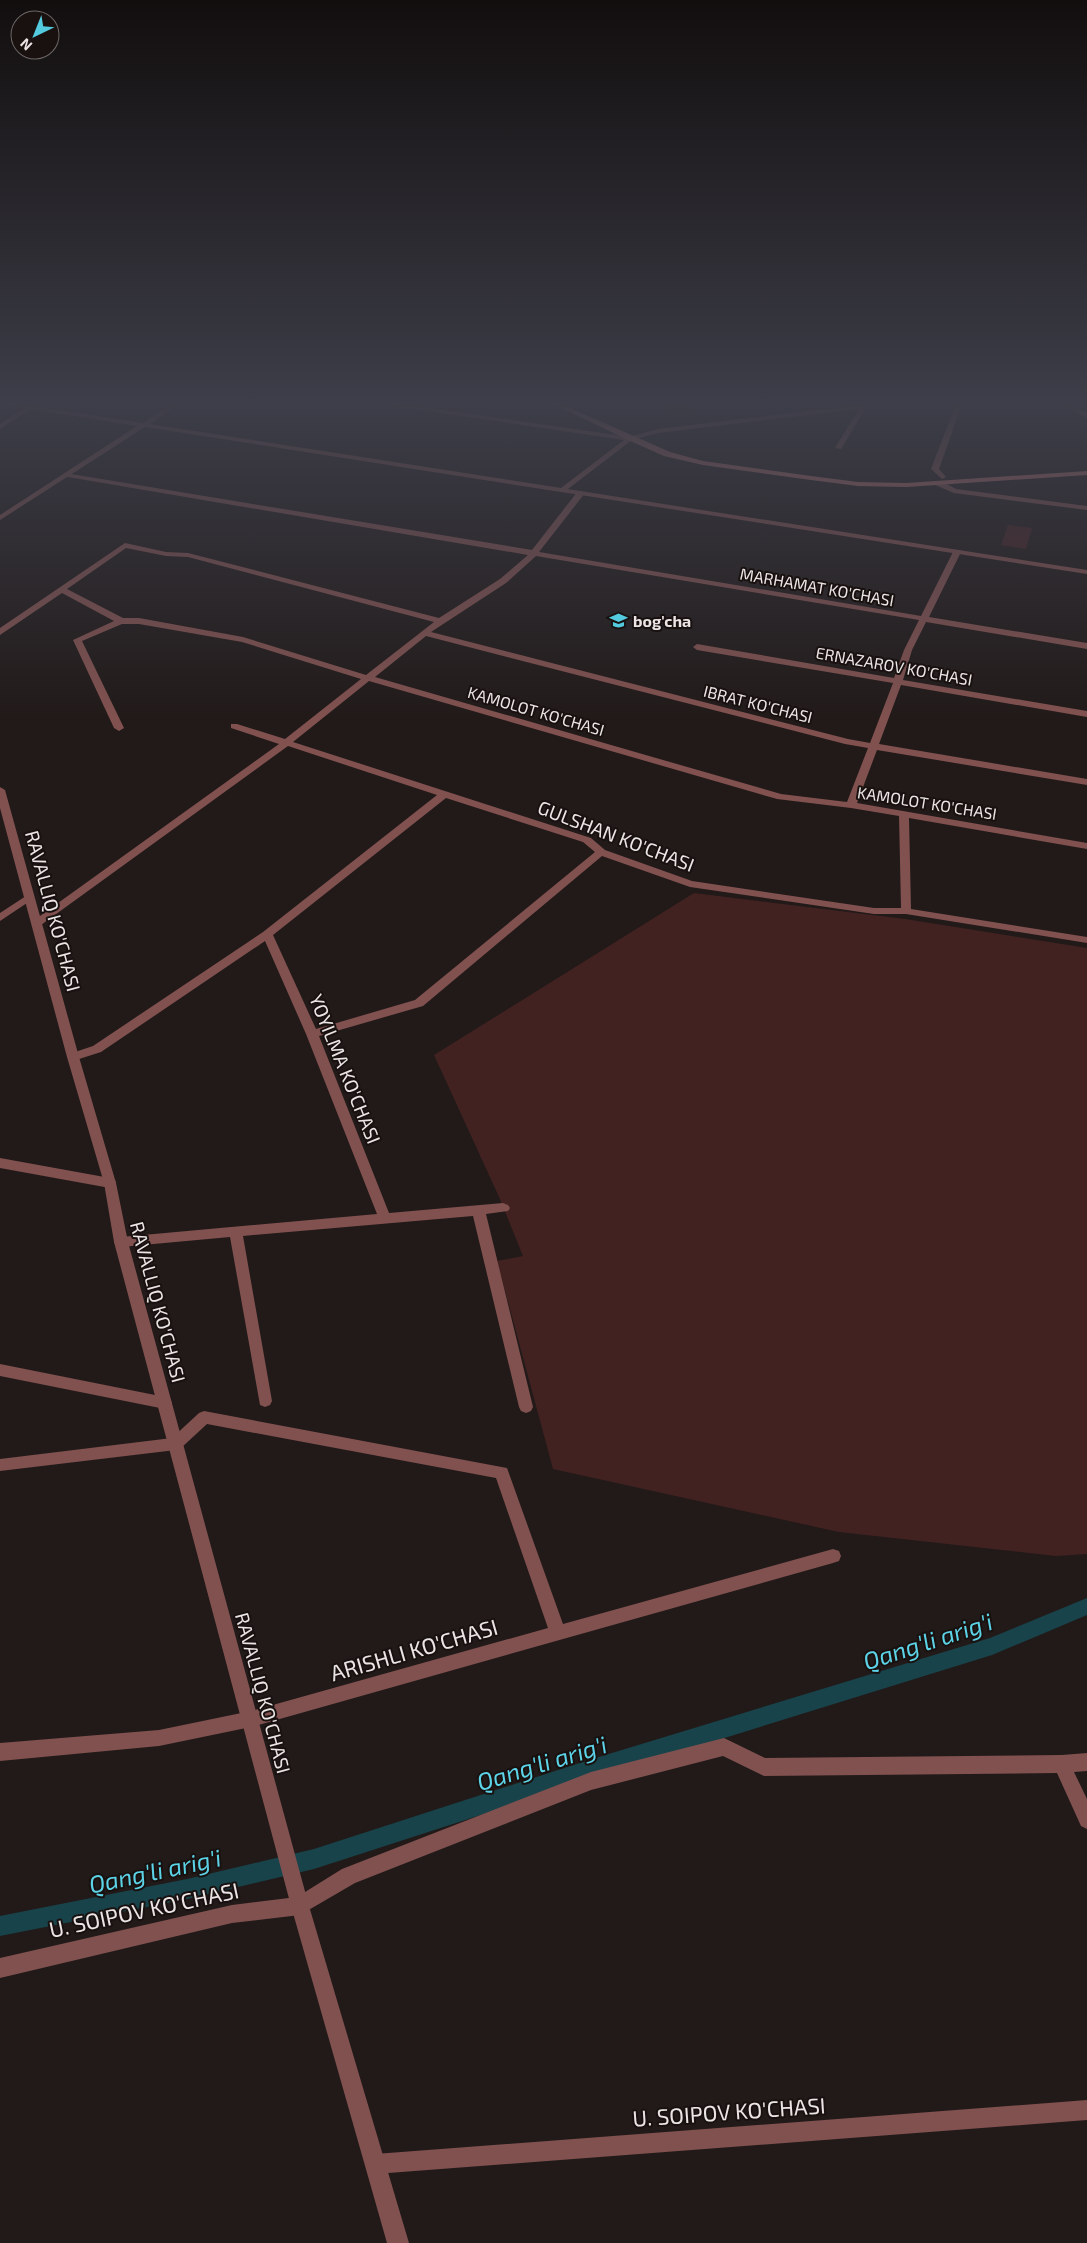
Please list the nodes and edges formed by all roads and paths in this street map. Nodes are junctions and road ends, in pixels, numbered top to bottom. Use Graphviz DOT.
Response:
graph roads {
  1 [pos="15,509"];
  2 [pos="266,509"];
  3 [pos="569,509"];
  4 [pos="681,509"];
  5 [pos="0,518"];
  6 [pos="957,552"];
  7 [pos="533,554"];
  8 [pos="1087,572"];
  9 [pos="60,589"];
  10 [pos="924,620"];
  11 [pos="121,621"];
  12 [pos="440,621"];
  13 [pos="0,632"];
  14 [pos="425,633"];
  15 [pos="1087,646"];
  16 [pos="697,647"];
  17 [pos="367,678"];
  18 [pos="898,681"];
  19 [pos="1087,714"];
  20 [pos="234,726"];
  21 [pos="119,728"];
  22 [pos="285,744"];
  23 [pos="875,746"];
  24 [pos="1087,782"];
  25 [pos="0,790"];
  26 [pos="444,794"];
  27 [pos="851,805"];
  28 [pos="904,814"];
  29 [pos="1087,846"];
  30 [pos="601,852"];
  31 [pos="30,897"];
  32 [pos="906,911"];
  33 [pos="0,918"];
  34 [pos="37,923"];
  35 [pos="267,934"];
  36 [pos="1087,940"];
  37 [pos="312,1034"];
  38 [pos="73,1057"];
  39 [pos="0,1163"];
  40 [pos="110,1183"];
  41 [pos="504,1208"];
  42 [pos="478,1210"];
  43 [pos="385,1219"];
  44 [pos="236,1232"];
  45 [pos="121,1242"];
  46 [pos="0,1370"];
  47 [pos="265,1401"];
  48 [pos="165,1403"];
  49 [pos="526,1406"];
  50 [pos="176,1444"];
  51 [pos="0,1465"];
  52 [pos="833,1556"];
  53 [pos="558,1633"];
  54 [pos="251,1719"];
  55 [pos="0,1752"];
  56 [pos="1087,1762"];
  57 [pos="1062,1764"];
  58 [pos="1087,1820"];
  59 [pos="299,1901"];
  60 [pos="0,1968"];
  61 [pos="1087,2110"];
  62 [pos="375,2164"];
  63 [pos="398,2243"];
  1 -- 5 [label="street"];
  2 -- 7 [label="street, MARHAMAT KO'CHASI"];
  3 -- 7 [label="street"];
  4 -- 6 [label="street"];
  6 -- 8 [label="street"];
  6 -- 10 [label="street"];
  7 -- 10 [label="street, MARHAMAT KO'CHASI"];
  7 -- 12 [label="street"];
  9 -- 11 [label="street"];
  9 -- 12 [label="street"];
  9 -- 13 [label="street"];
  10 -- 15 [label="street, MARHAMAT KO'CHASI"];
  10 -- 18 [label="street"];
  11 -- 17 [label="street, KAMOLOT KO'CHASI"];
  11 -- 21 [label="street, KAMOLOT KO'CHASI"];
  12 -- 14 [label="street"];
  14 -- 17 [label="street"];
  14 -- 23 [label="street, IBRAT KO'CHASI"];
  16 -- 18 [label="street, ERNAZAROV KO'CHASI"];
  17 -- 22 [label="street"];
  17 -- 27 [label="street, KAMOLOT KO'CHASI"];
  18 -- 19 [label="street, ERNAZAROV KO'CHASI"];
  18 -- 23 [label="street"];
  20 -- 22 [label="street, GULSHAN KO'CHASI"];
  22 -- 26 [label="street, GULSHAN KO'CHASI"];
  22 -- 34 [label="street"];
  23 -- 24 [label="street, IBRAT KO'CHASI"];
  23 -- 27 [label="street"];
  25 -- 31 [label="street, RAVALLIQ KO'CHASI"];
  26 -- 30 [label="street, GULSHAN KO'CHASI"];
  26 -- 35 [label="street"];
  27 -- 28 [label="street, KAMOLOT KO'CHASI"];
  28 -- 29 [label="street, KAMOLOT KO'CHASI"];
  28 -- 32 [label="street"];
  30 -- 32 [label="street, GULSHAN KO'CHASI"];
  30 -- 37 [label="street"];
  31 -- 33 [label="street"];
  31 -- 34 [label="street, RAVALLIQ KO'CHASI"];
  32 -- 36 [label="street, GULSHAN KO'CHASI"];
  34 -- 38 [label="street, RAVALLIQ KO'CHASI"];
  35 -- 37 [label="street, YOYILMA KO'CHASI"];
  35 -- 38 [label="street"];
  37 -- 43 [label="street, YOYILMA KO'CHASI"];
  38 -- 40 [label="street, RAVALLIQ KO'CHASI"];
  39 -- 40 [label="street"];
  40 -- 45 [label="street, RAVALLIQ KO'CHASI"];
  41 -- 42 [label="street"];
  42 -- 43 [label="street"];
  42 -- 49 [label="street"];
  43 -- 44 [label="street"];
  44 -- 45 [label="street"];
  44 -- 47 [label="street"];
  45 -- 48 [label="street, RAVALLIQ KO'CHASI"];
  46 -- 48 [label="street"];
  48 -- 50 [label="street, RAVALLIQ KO'CHASI"];
  50 -- 51 [label="street"];
  50 -- 53 [label="street"];
  50 -- 54 [label="street, RAVALLIQ KO'CHASI"];
  52 -- 53 [label="street, ARISHLI KO'CHASI"];
  53 -- 54 [label="street, ARISHLI KO'CHASI"];
  54 -- 55 [label="street, ARISHLI KO'CHASI"];
  54 -- 59 [label="street, RAVALLIQ KO'CHASI"];
  56 -- 57 [label="street"];
  57 -- 58 [label="street"];
  57 -- 59 [label="street"];
  59 -- 60 [label="street, U. SOIPOV KO'CHASI"];
  59 -- 62 [label="street, RAVALLIQ KO'CHASI"];
  61 -- 62 [label="street, U. SOIPOV KO'CHASI"];
  62 -- 63 [label="street, RAVALLIQ KO'CHASI"];
}
